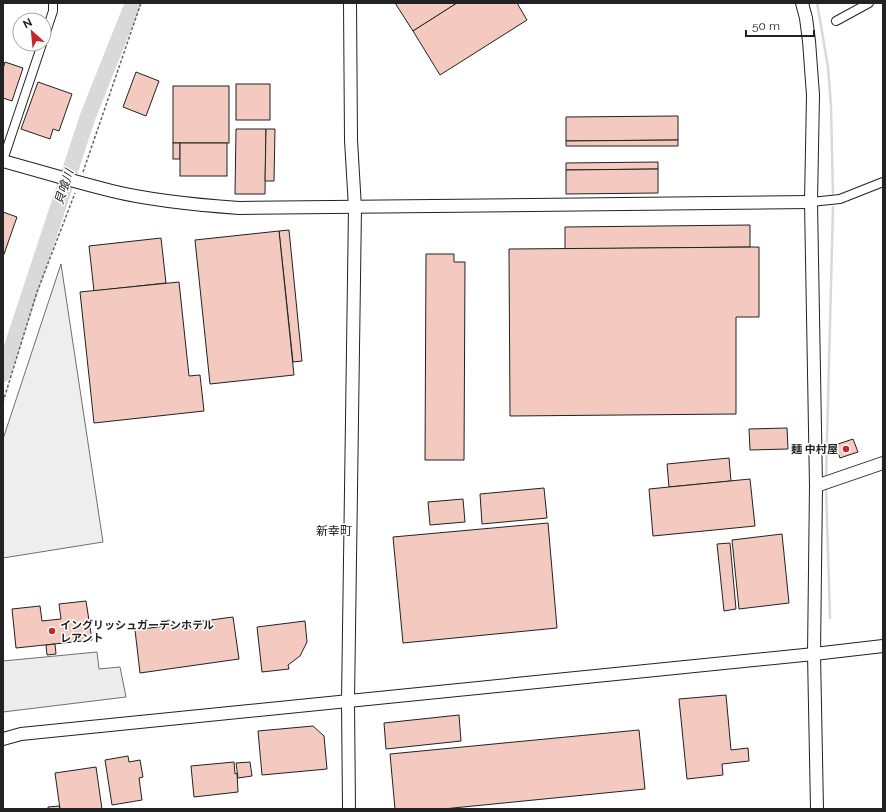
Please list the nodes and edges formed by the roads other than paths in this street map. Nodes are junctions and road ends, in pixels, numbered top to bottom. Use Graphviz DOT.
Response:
graph roads {
  1 [pos="54,3"];
  2 [pos="350,3"];
  3 [pos="802,3"];
  4 [pos="869,3"];
  5 [pos="52,14"];
  6 [pos="836,21"];
  7 [pos="39,52"];
  8 [pos="3,160"];
  9 [pos="883,182"];
  10 [pos="811,202"];
  11 [pos="355,208"];
  12 [pos="883,463"];
  13 [pos="816,486"];
  14 [pos="883,646"];
  15 [pos="814,654"];
  16 [pos="348,701"];
  17 [pos="3,739"];
  18 [pos="349,809"];
  19 [pos="817,809"];
  1 -- 5 [label="street"];
  2 -- 11 [label="street"];
  3 -- 10 [label="street"];
  4 -- 6 [label="street"];
  7 -- 8 [label="street"];
  8 -- 11 [label="street"];
  9 -- 10 [label="street"];
  10 -- 11 [label="street"];
  10 -- 13 [label="street"];
  11 -- 16 [label="street"];
  12 -- 13 [label="street"];
  13 -- 15 [label="street"];
  14 -- 15 [label="street"];
  15 -- 16 [label="street"];
  15 -- 19 [label="street"];
  16 -- 17 [label="street"];
  16 -- 18 [label="street"];
}
